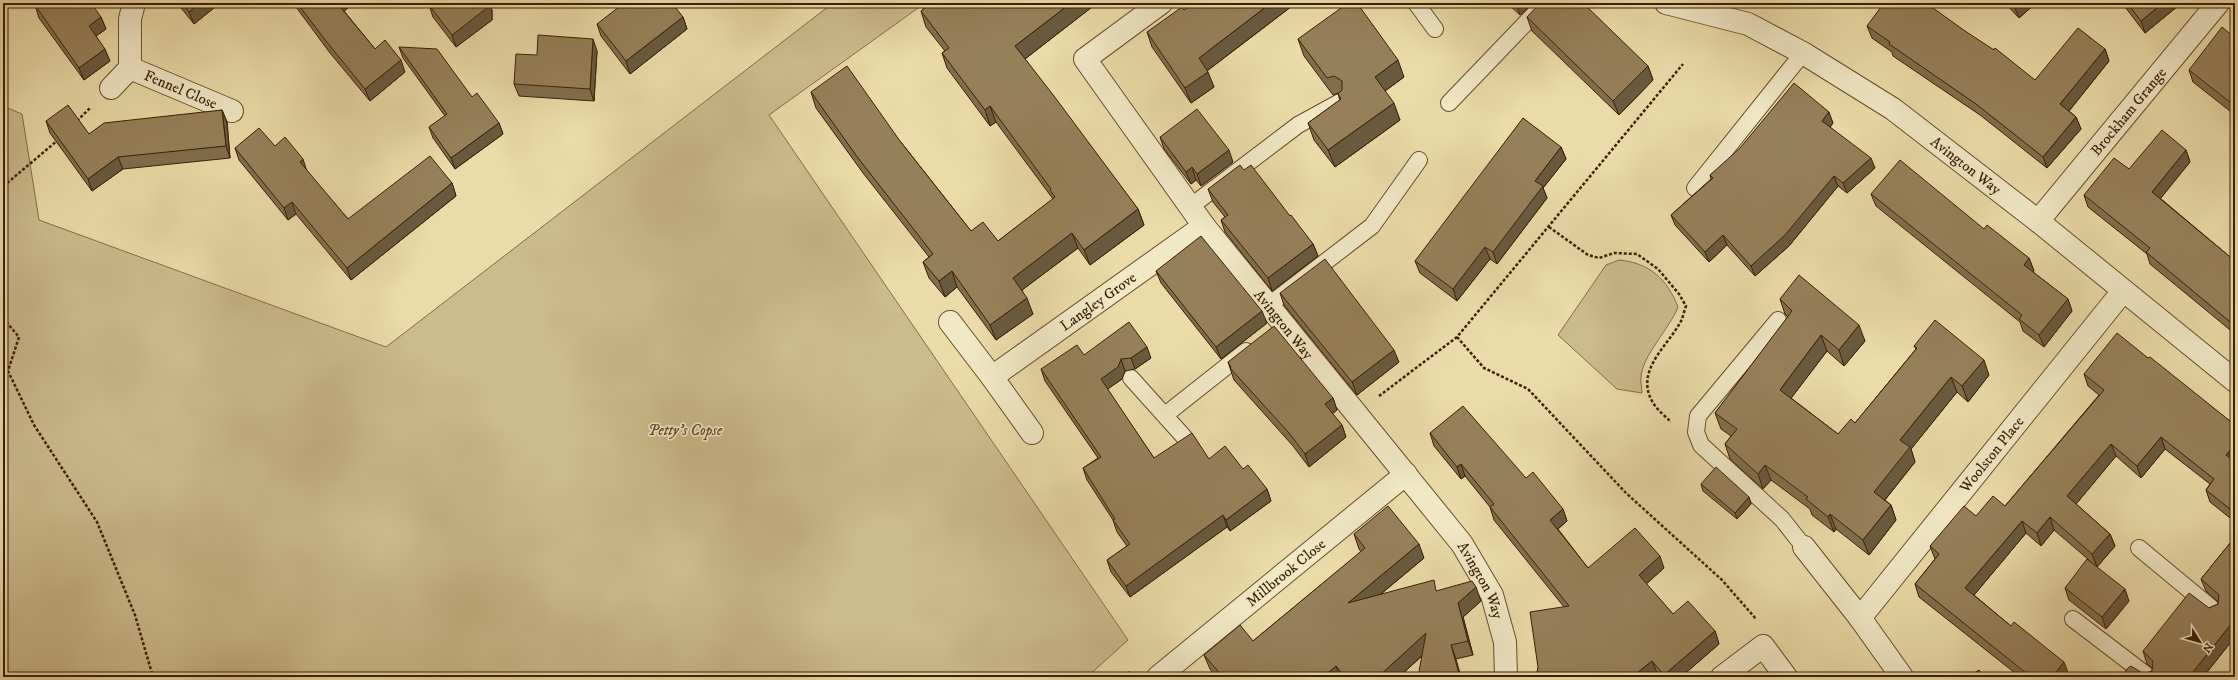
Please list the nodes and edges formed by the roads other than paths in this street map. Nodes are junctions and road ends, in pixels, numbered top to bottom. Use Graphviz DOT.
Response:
graph roads {
  1 [pos="134,3"];
  2 [pos="1161,3"];
  3 [pos="1416,3"];
  4 [pos="1545,3"];
  5 [pos="1666,3"];
  6 [pos="2218,3"];
  7 [pos="1435,29"];
  8 [pos="1803,54"];
  9 [pos="130,68"];
  10 [pos="110,88"];
  11 [pos="1340,102"];
  12 [pos="1449,103"];
  13 [pos="232,111"];
  14 [pos="1419,160"];
  15 [pos="1695,188"];
  16 [pos="1190,206"];
  17 [pos="2038,221"];
  18 [pos="1204,226"];
  19 [pos="2123,291"];
  20 [pos="1268,306"];
  21 [pos="1778,320"];
  22 [pos="950,322"];
  23 [pos="1270,333"];
  24 [pos="992,376"];
  25 [pos="1131,378"];
  26 [pos="2235,381"];
  27 [pos="1165,416"];
  28 [pos="1032,433"];
  29 [pos="1184,437"];
  30 [pos="1406,474"];
  31 [pos="1804,547"];
  32 [pos="2139,548"];
  33 [pos="2215,611"];
  34 [pos="1860,618"];
  35 [pos="2073,619"];
  36 [pos="1166,675"];
  37 [pos="1506,677"];
  38 [pos="1722,677"];
  39 [pos="1786,677"];
  40 [pos="1902,677"];
  41 [pos="2149,677"];
  1 -- 9 [label="street, Fennel Close"];
  2 -- 16 [label="street, Avington Way"];
  3 -- 7 [label="lane"];
  4 -- 12 [label="lane"];
  5 -- 8 [label="street, Avington Way"];
  6 -- 17 [label="street, Brockham Grange"];
  8 -- 15 [label="lane"];
  8 -- 17 [label="street, Avington Way"];
  9 -- 10 [label="street, Fennel Close"];
  9 -- 13 [label="street, Fennel Close"];
  11 -- 16 [label="lane"];
  14 -- 20 [label="lane"];
  16 -- 18 [label="street, Avington Way"];
  17 -- 19 [label="street, Avington Way"];
  18 -- 20 [label="street, Avington Way"];
  18 -- 24 [label="street, Langley Grove"];
  19 -- 26 [label="street, Avington Way"];
  19 -- 34 [label="street, Woolston Place"];
  20 -- 23 [label="street, Avington Way"];
  21 -- 31 [label="lane"];
  22 -- 24 [label="street"];
  23 -- 27 [label="lane"];
  23 -- 30 [label="street, Avington Way"];
  24 -- 28 [label="street"];
  25 -- 27 [label="lane"];
  27 -- 29 [label="lane"];
  30 -- 36 [label="street, Millbrook Close"];
  30 -- 37 [label="street, Avington Way"];
  31 -- 34 [label="street"];
  32 -- 33 [label="lane"];
  34 -- 40 [label="street"];
  35 -- 41 [label="lane"];
  38 -- 39 [label="street"];
}
